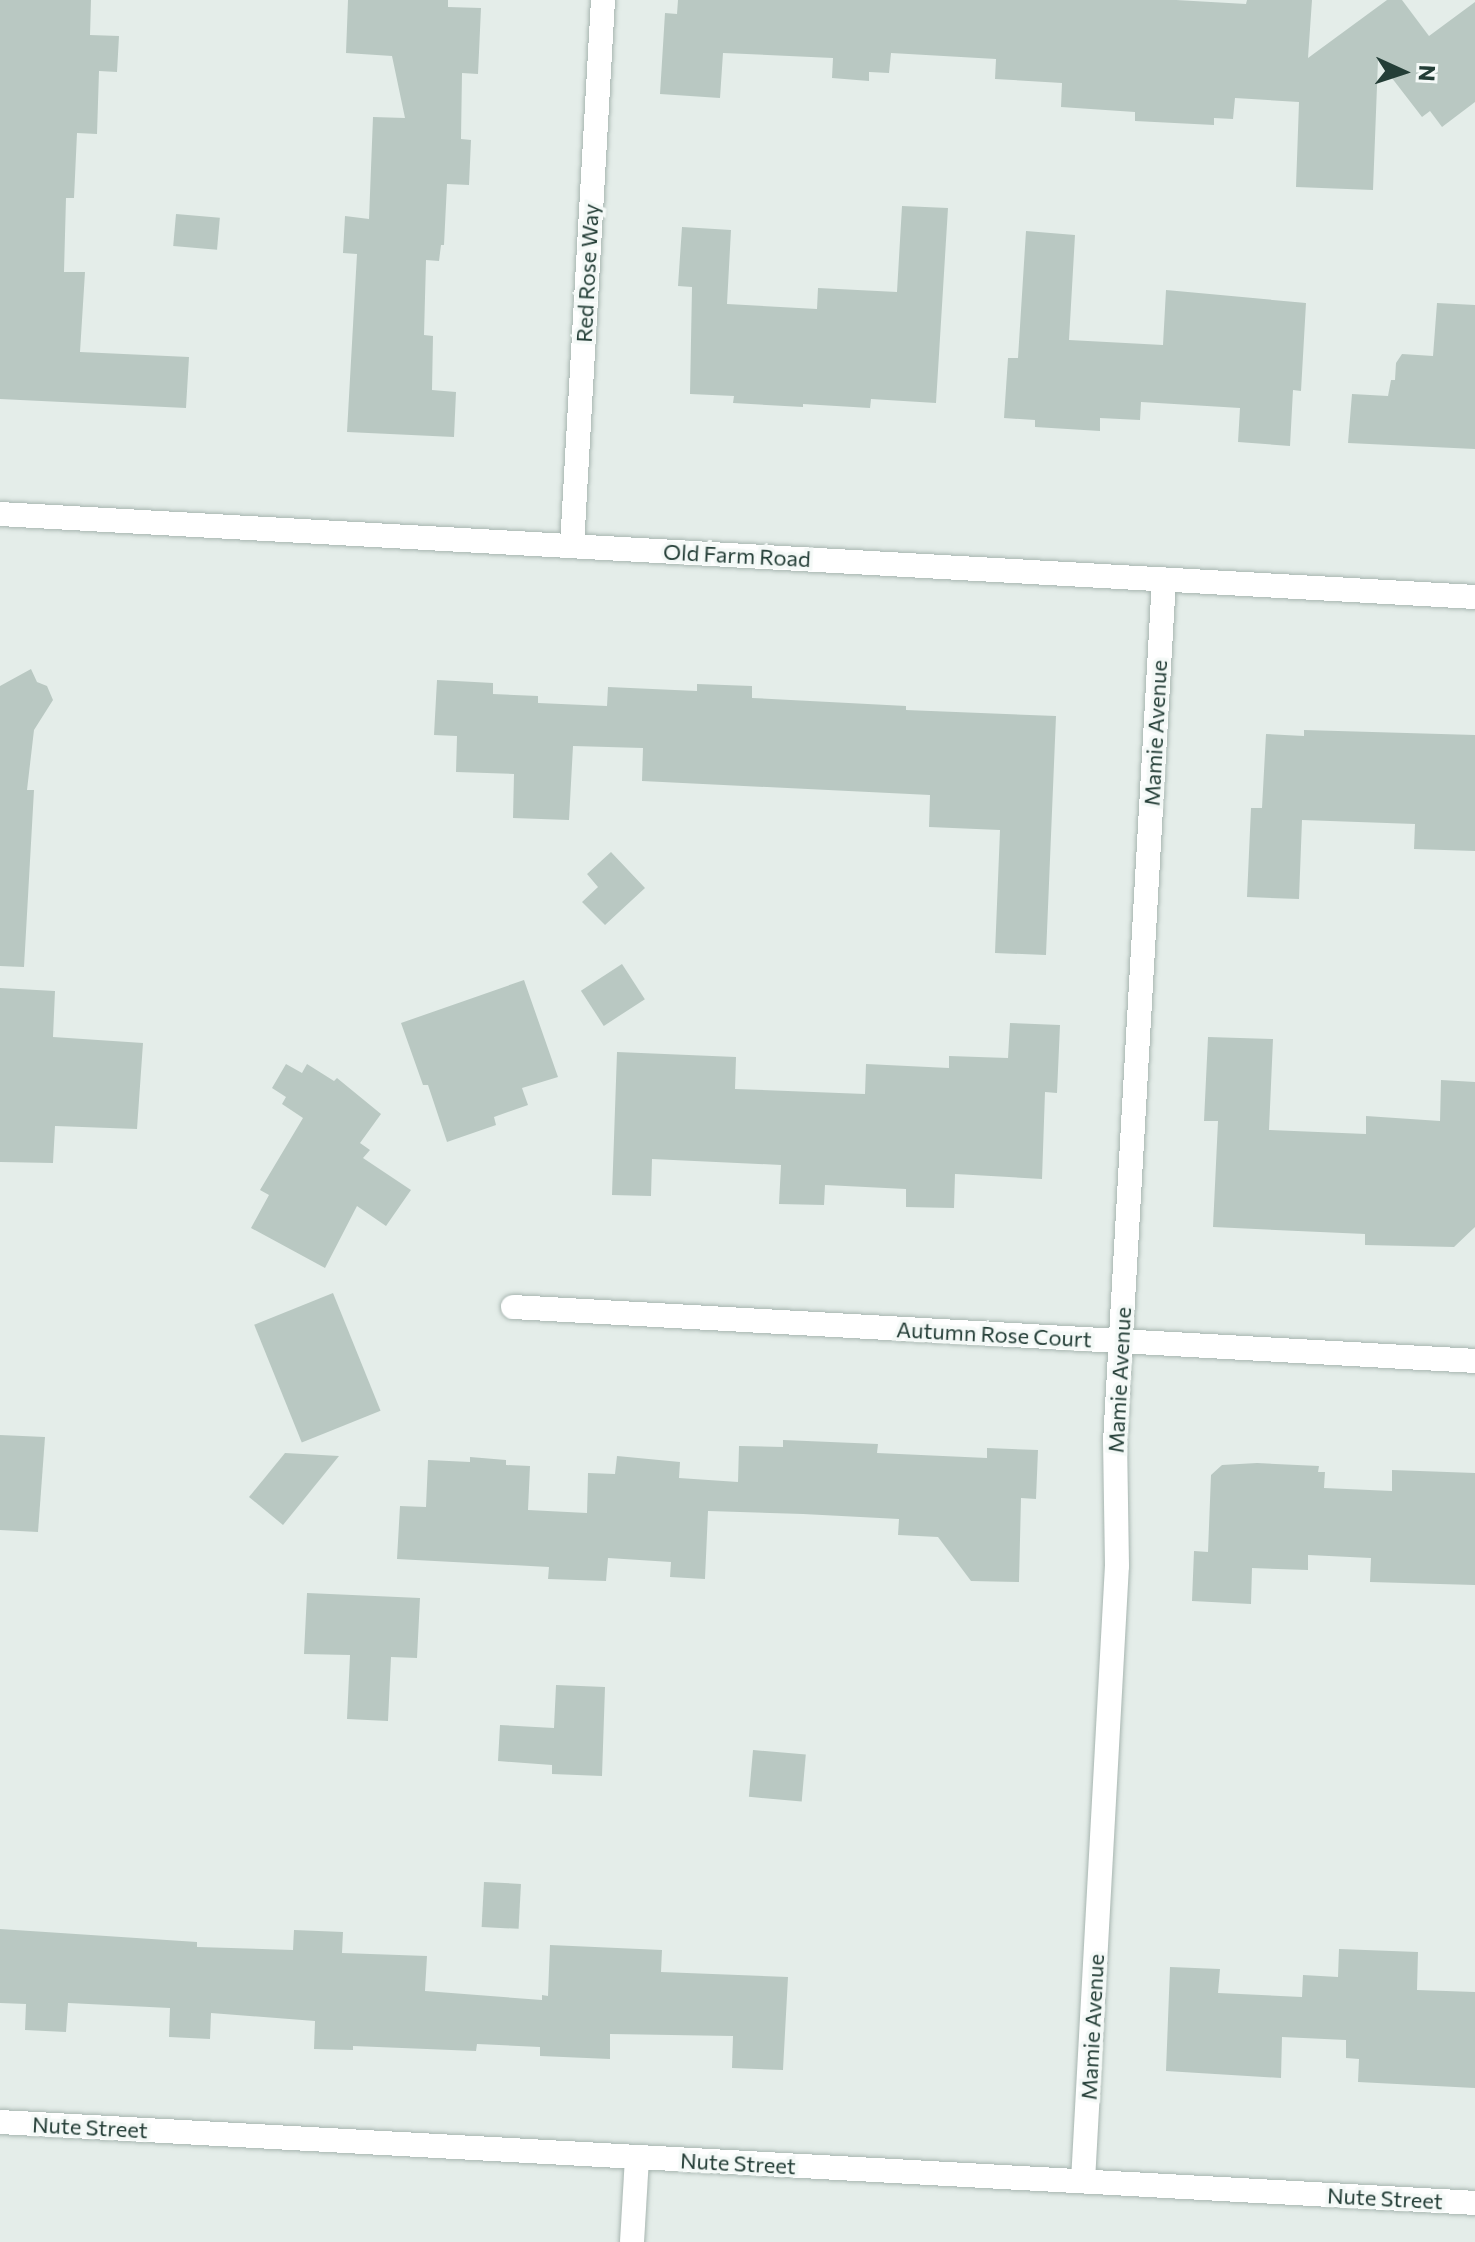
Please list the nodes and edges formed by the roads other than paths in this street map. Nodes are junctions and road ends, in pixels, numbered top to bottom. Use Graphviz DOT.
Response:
graph roads {
  1 [pos="603,0"];
  2 [pos="0,514"];
  3 [pos="572,546"];
  4 [pos="1164,579"];
  5 [pos="1475,597"];
  6 [pos="513,1307"];
  7 [pos="1121,1341"];
  8 [pos="1475,1361"];
  9 [pos="0,2122"];
  10 [pos="637,2157"];
  11 [pos="1083,2181"];
  12 [pos="1475,2203"];
  13 [pos="632,2242"];
  1 -- 3 [label="street, Red Rose Way"];
  2 -- 3 [label="street, Old Farm Road"];
  3 -- 4 [label="street, Old Farm Road"];
  4 -- 5 [label="street, Old Farm Road"];
  4 -- 7 [label="street, Mamie Avenue"];
  6 -- 7 [label="street, Autumn Rose Court"];
  7 -- 8 [label="street, Autumn Rose Court"];
  7 -- 11 [label="street, Mamie Avenue"];
  9 -- 10 [label="street, Nute Street"];
  10 -- 11 [label="street, Nute Street"];
  10 -- 13 [label="street"];
  11 -- 12 [label="street, Nute Street"];
}
